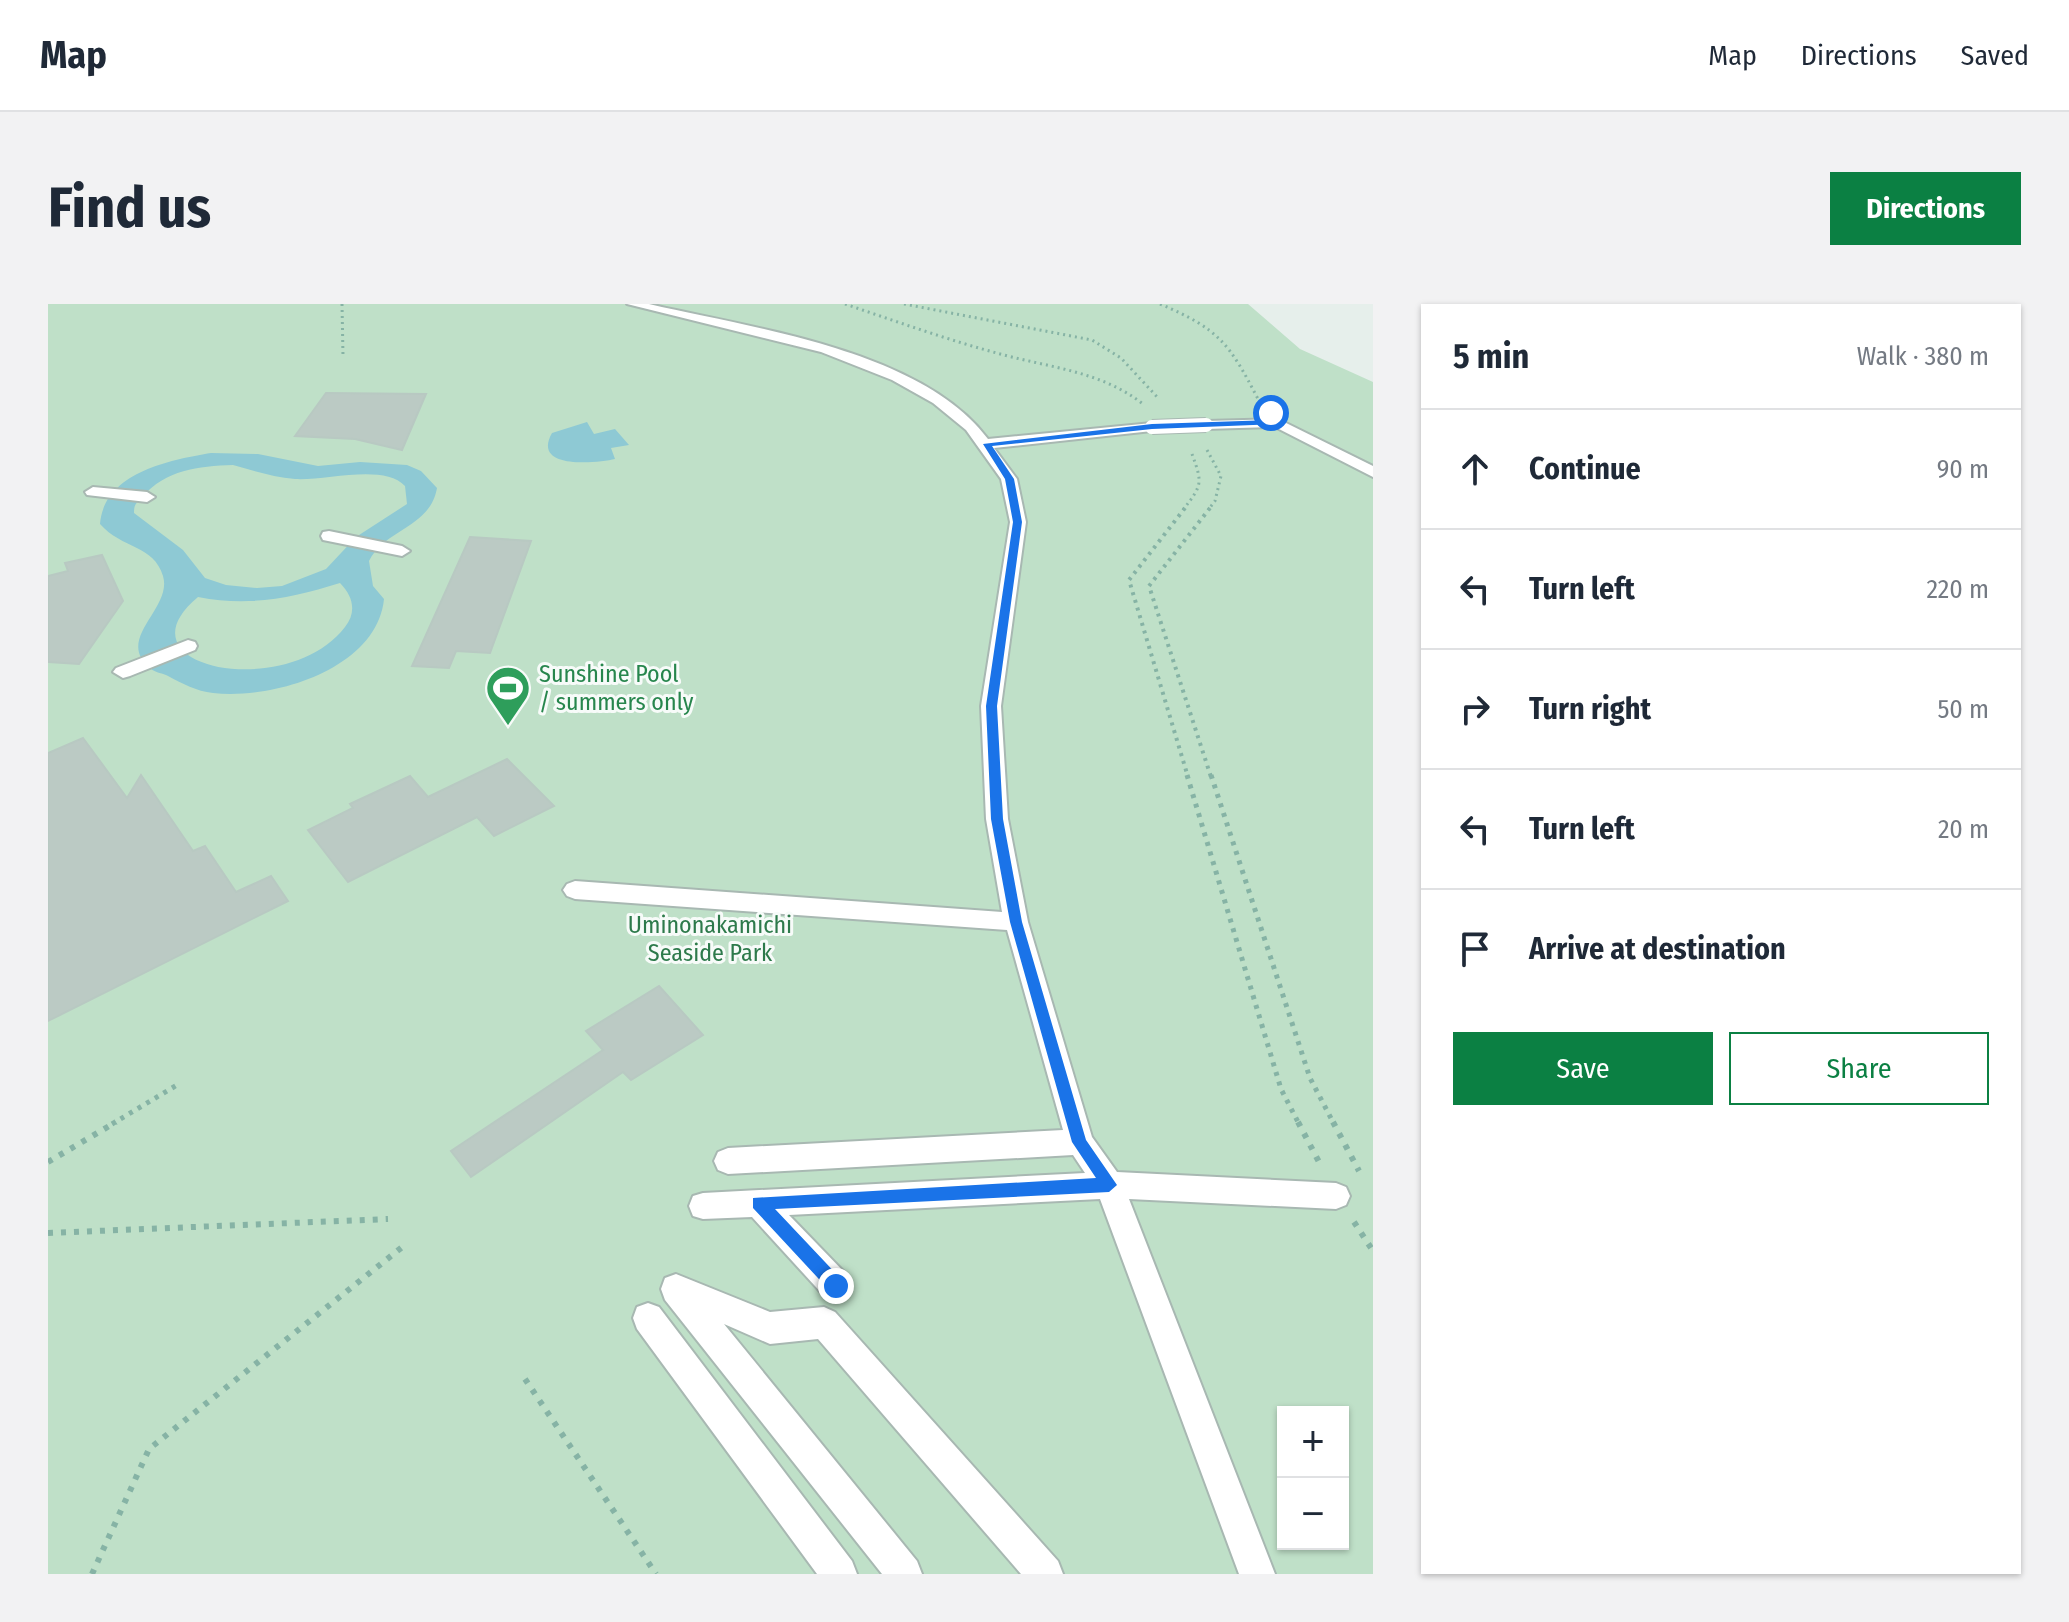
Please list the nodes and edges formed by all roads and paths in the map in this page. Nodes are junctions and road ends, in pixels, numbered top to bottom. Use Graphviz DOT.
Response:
graph roads {
  1 [pos="342,304"];
  2 [pos="633,304"];
  3 [pos="845,304"];
  4 [pos="904,304"];
  5 [pos="1160,304"];
  6 [pos="343,356"];
  7 [pos="1161,401"];
  8 [pos="1152,419"];
  9 [pos="1278,423"];
  10 [pos="1200,443"];
  11 [pos="987,444"];
  12 [pos="1183,445"];
  13 [pos="1373,472"];
  14 [pos="98,493"];
  15 [pos="143,496"];
  16 [pos="337,537"];
  17 [pos="395,549"];
  18 [pos="182,648"];
  19 [pos="129,669"];
  20 [pos="575,890"];
  21 [pos="1016,922"];
  22 [pos="177,1085"];
  23 [pos="1080,1142"];
  24 [pos="728,1161"];
  25 [pos="48,1162"];
  26 [pos="1361,1175"];
  27 [pos="1109,1185"];
  28 [pos="1336,1196"];
  29 [pos="758,1203"];
  30 [pos="703,1206"];
  31 [pos="388,1219"];
  32 [pos="48,1233"];
  33 [pos="406,1244"];
  34 [pos="836,1286"];
  35 [pos="648,1318"];
  36 [pos="525,1379"];
  37 [pos="92,1574"];
  38 [pos="656,1574"];
  39 [pos="839,1574"];
  40 [pos="904,1574"];
  41 [pos="1045,1574"];
  42 [pos="1257,1574"];
  1 -- 6 [label="path"];
  2 -- 11 [label="street"];
  3 -- 8 [label="path"];
  4 -- 7 [label="path"];
  5 -- 9 [label="path"];
  8 -- 9 [label="street, bridge"];
  8 -- 11 [label="street"];
  9 -- 13 [label="street"];
  10 -- 26 [label="path"];
  11 -- 21 [label="street"];
  12 -- 28 [label="path"];
  14 -- 15 [label="street"];
  16 -- 17 [label="street"];
  18 -- 19 [label="street"];
  20 -- 21 [label="street"];
  21 -- 23 [label="street"];
  22 -- 25 [label="path"];
  23 -- 24 [label="street"];
  23 -- 27 [label="street"];
  27 -- 28 [label="street"];
  27 -- 29 [label="street"];
  27 -- 42 [label="street"];
  29 -- 30 [label="street"];
  29 -- 34 [label="street"];
  31 -- 32 [label="path"];
  33 -- 37 [label="path"];
  35 -- 39 [label="street"];
  36 -- 38 [label="path"];
  40 -- 41 [label="street"];
}
